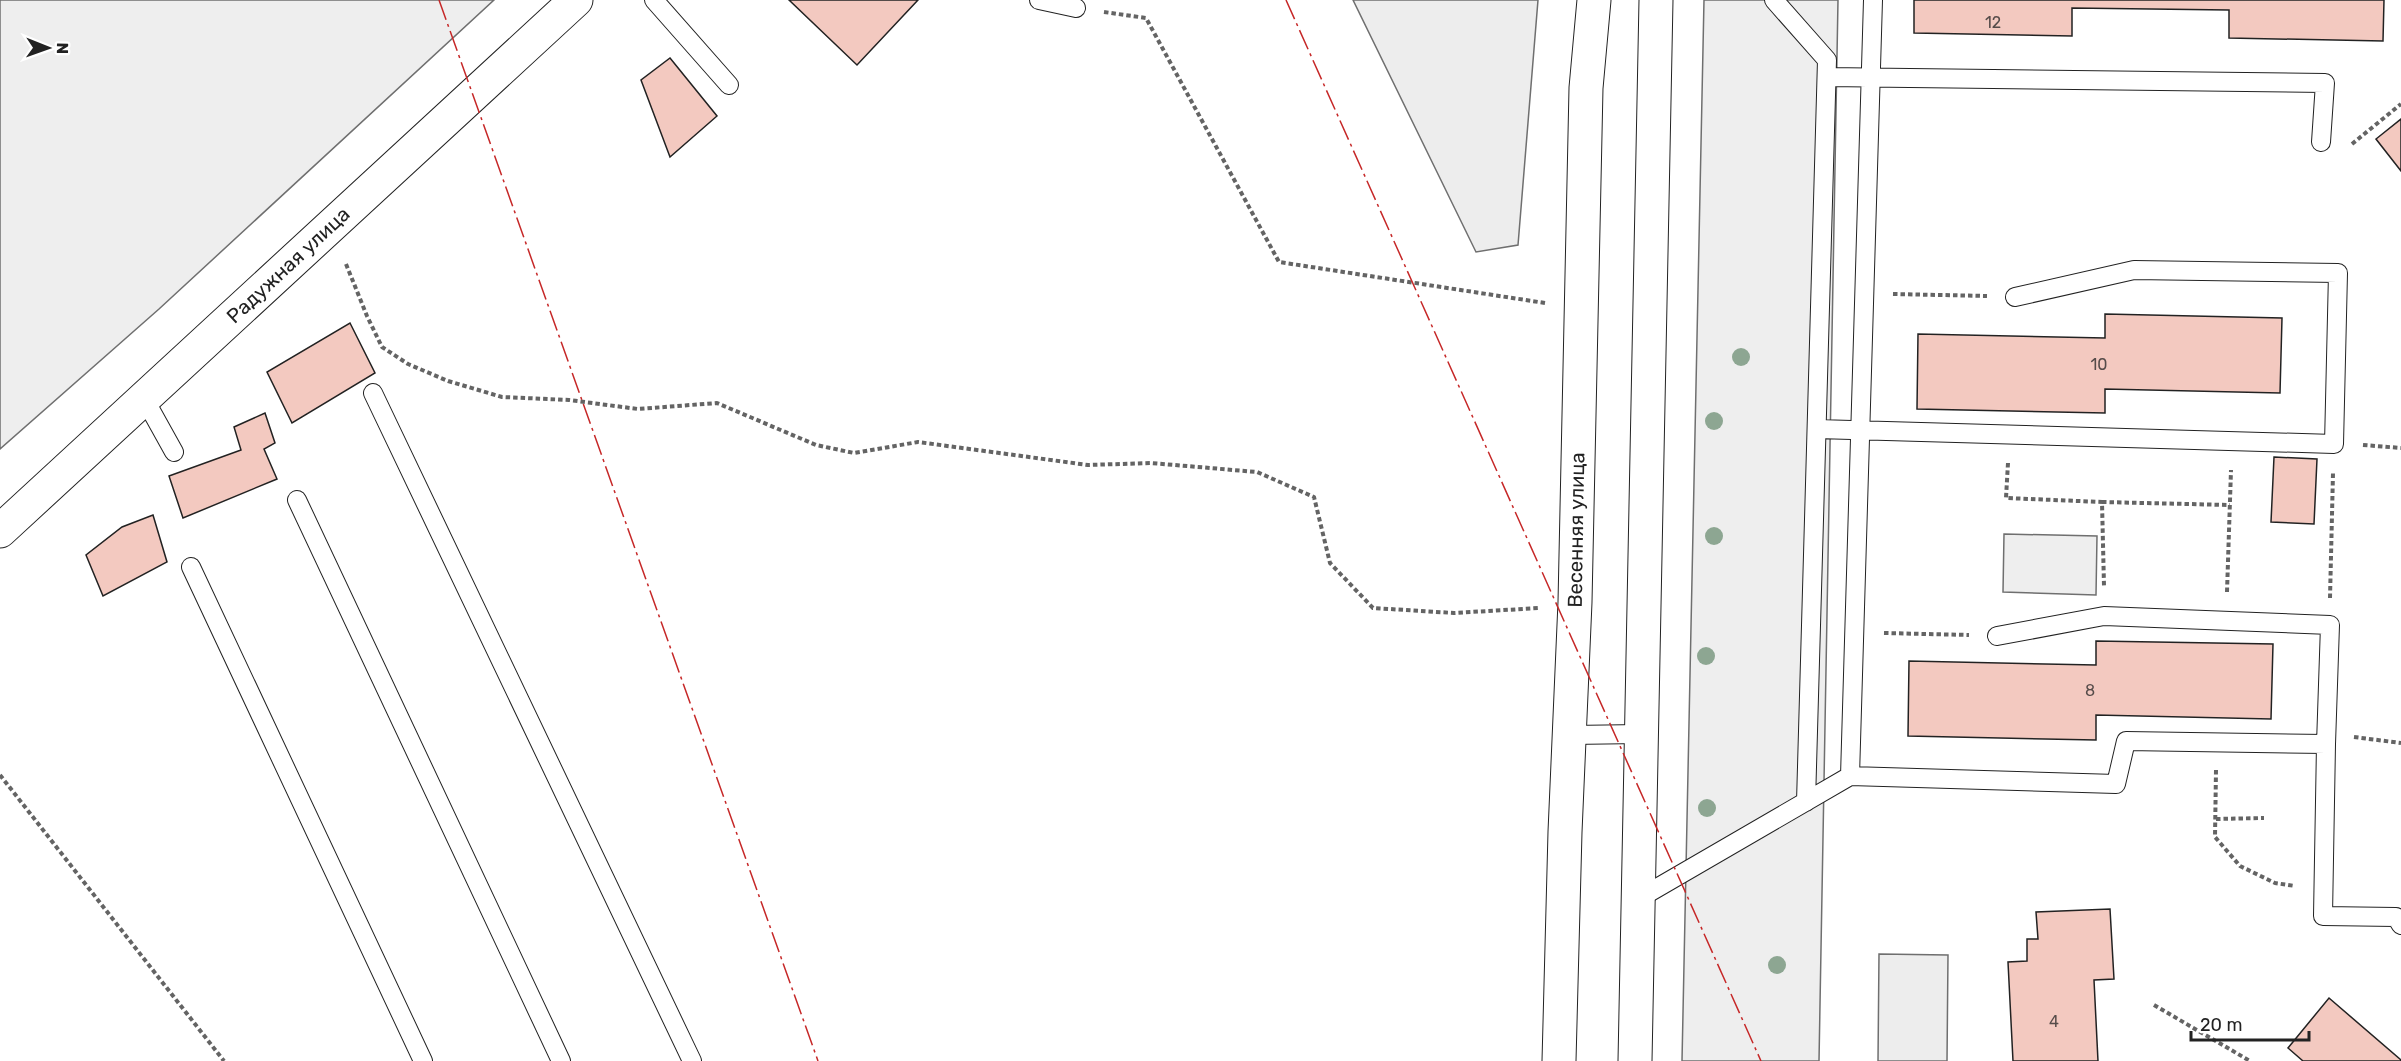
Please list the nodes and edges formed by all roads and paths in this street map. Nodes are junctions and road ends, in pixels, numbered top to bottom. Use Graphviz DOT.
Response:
graph roads {
  1 [pos="576,0"];
  2 [pos="654,0"];
  3 [pos="1039,0"];
  4 [pos="1594,0"];
  5 [pos="1656,0"];
  6 [pos="1774,0"];
  7 [pos="1873,0"];
  8 [pos="1076,8"];
  9 [pos="1827,76"];
  10 [pos="1870,79"];
  11 [pos="729,85"];
  12 [pos="2401,104"];
  13 [pos="2321,142"];
  14 [pos="332,225"];
  15 [pos="1864,293"];
  16 [pos="2015,297"];
  17 [pos="1581,309"];
  18 [pos="373,393"];
  19 [pos="144,398"];
  20 [pos="1817,429"];
  21 [pos="1860,430"];
  22 [pos="2010,436"];
  23 [pos="2232,443"];
  24 [pos="2334,444"];
  25 [pos="2401,448"];
  26 [pos="174,452"];
  27 [pos="297,500"];
  28 [pos="2102,502"];
  29 [pos="2230,505"];
  30 [pos="0,531"];
  31 [pos="191,567"];
  32 [pos="1575,602"];
  33 [pos="2104,616"];
  34 [pos="2226,621"];
  35 [pos="2330,625"];
  36 [pos="1854,633"];
  37 [pos="1997,636"];
  38 [pos="1641,734"];
  39 [pos="1570,735"];
  40 [pos="2326,737"];
  41 [pos="2217,742"];
  42 [pos="2401,743"];
  43 [pos="0,775"];
  44 [pos="1850,777"];
  45 [pos="1806,802"];
  46 [pos="2264,818"];
  47 [pos="2216,819"];
  48 [pos="2323,890"];
  49 [pos="1638,899"];
  50 [pos="2401,925"];
  51 [pos="2154,1005"];
  52 [pos="224,1061"];
  53 [pos="423,1061"];
  54 [pos="561,1061"];
  55 [pos="692,1061"];
  56 [pos="1559,1061"];
  57 [pos="1635,1061"];
  58 [pos="2250,1061"];
  1 -- 14 [label="street, Радужная улица"];
  2 -- 11 [label="lane"];
  3 -- 8 [label="lane"];
  4 -- 17 [label="street, Весенняя улица"];
  5 -- 38 [label="street"];
  6 -- 9 [label="lane"];
  7 -- 10 [label="lane"];
  8 -- 17 [label="path"];
  9 -- 10 [label="lane"];
  9 -- 20 [label="lane"];
  10 -- 13 [label="lane"];
  10 -- 15 [label="lane"];
  12 -- 13 [label="path"];
  14 -- 19 [label="street, Радужная улица"];
  14 -- 32 [label="path"];
  15 -- 16 [label="path"];
  15 -- 21 [label="lane"];
  16 -- 24 [label="lane"];
  17 -- 32 [label="street, Весенняя улица"];
  18 -- 55 [label="lane"];
  19 -- 26 [label="lane"];
  19 -- 30 [label="street, Радужная улица"];
  20 -- 21 [label="lane"];
  20 -- 45 [label="lane"];
  21 -- 22 [label="lane"];
  21 -- 36 [label="lane"];
  22 -- 23 [label="lane"];
  22 -- 28 [label="path"];
  23 -- 24 [label="lane"];
  23 -- 29 [label="path"];
  24 -- 25 [label="path"];
  24 -- 35 [label="path"];
  27 -- 54 [label="lane"];
  28 -- 29 [label="path"];
  28 -- 33 [label="path"];
  29 -- 34 [label="path"];
  31 -- 53 [label="lane"];
  32 -- 39 [label="street, Весенняя улица"];
  33 -- 34 [label="lane"];
  33 -- 37 [label="lane"];
  34 -- 35 [label="lane"];
  35 -- 40 [label="lane"];
  36 -- 37 [label="path"];
  36 -- 44 [label="lane"];
  38 -- 39 [label="lane"];
  38 -- 49 [label="street"];
  39 -- 56 [label="street, Весенняя улица"];
  40 -- 41 [label="lane"];
  40 -- 42 [label="path"];
  40 -- 48 [label="lane"];
  41 -- 44 [label="lane"];
  41 -- 47 [label="path"];
  43 -- 52 [label="path"];
  44 -- 45 [label="lane"];
  45 -- 49 [label="lane"];
  46 -- 47 [label="path"];
  47 -- 48 [label="path"];
  48 -- 50 [label="lane"];
  49 -- 57 [label="street"];
  51 -- 58 [label="path"];
}
